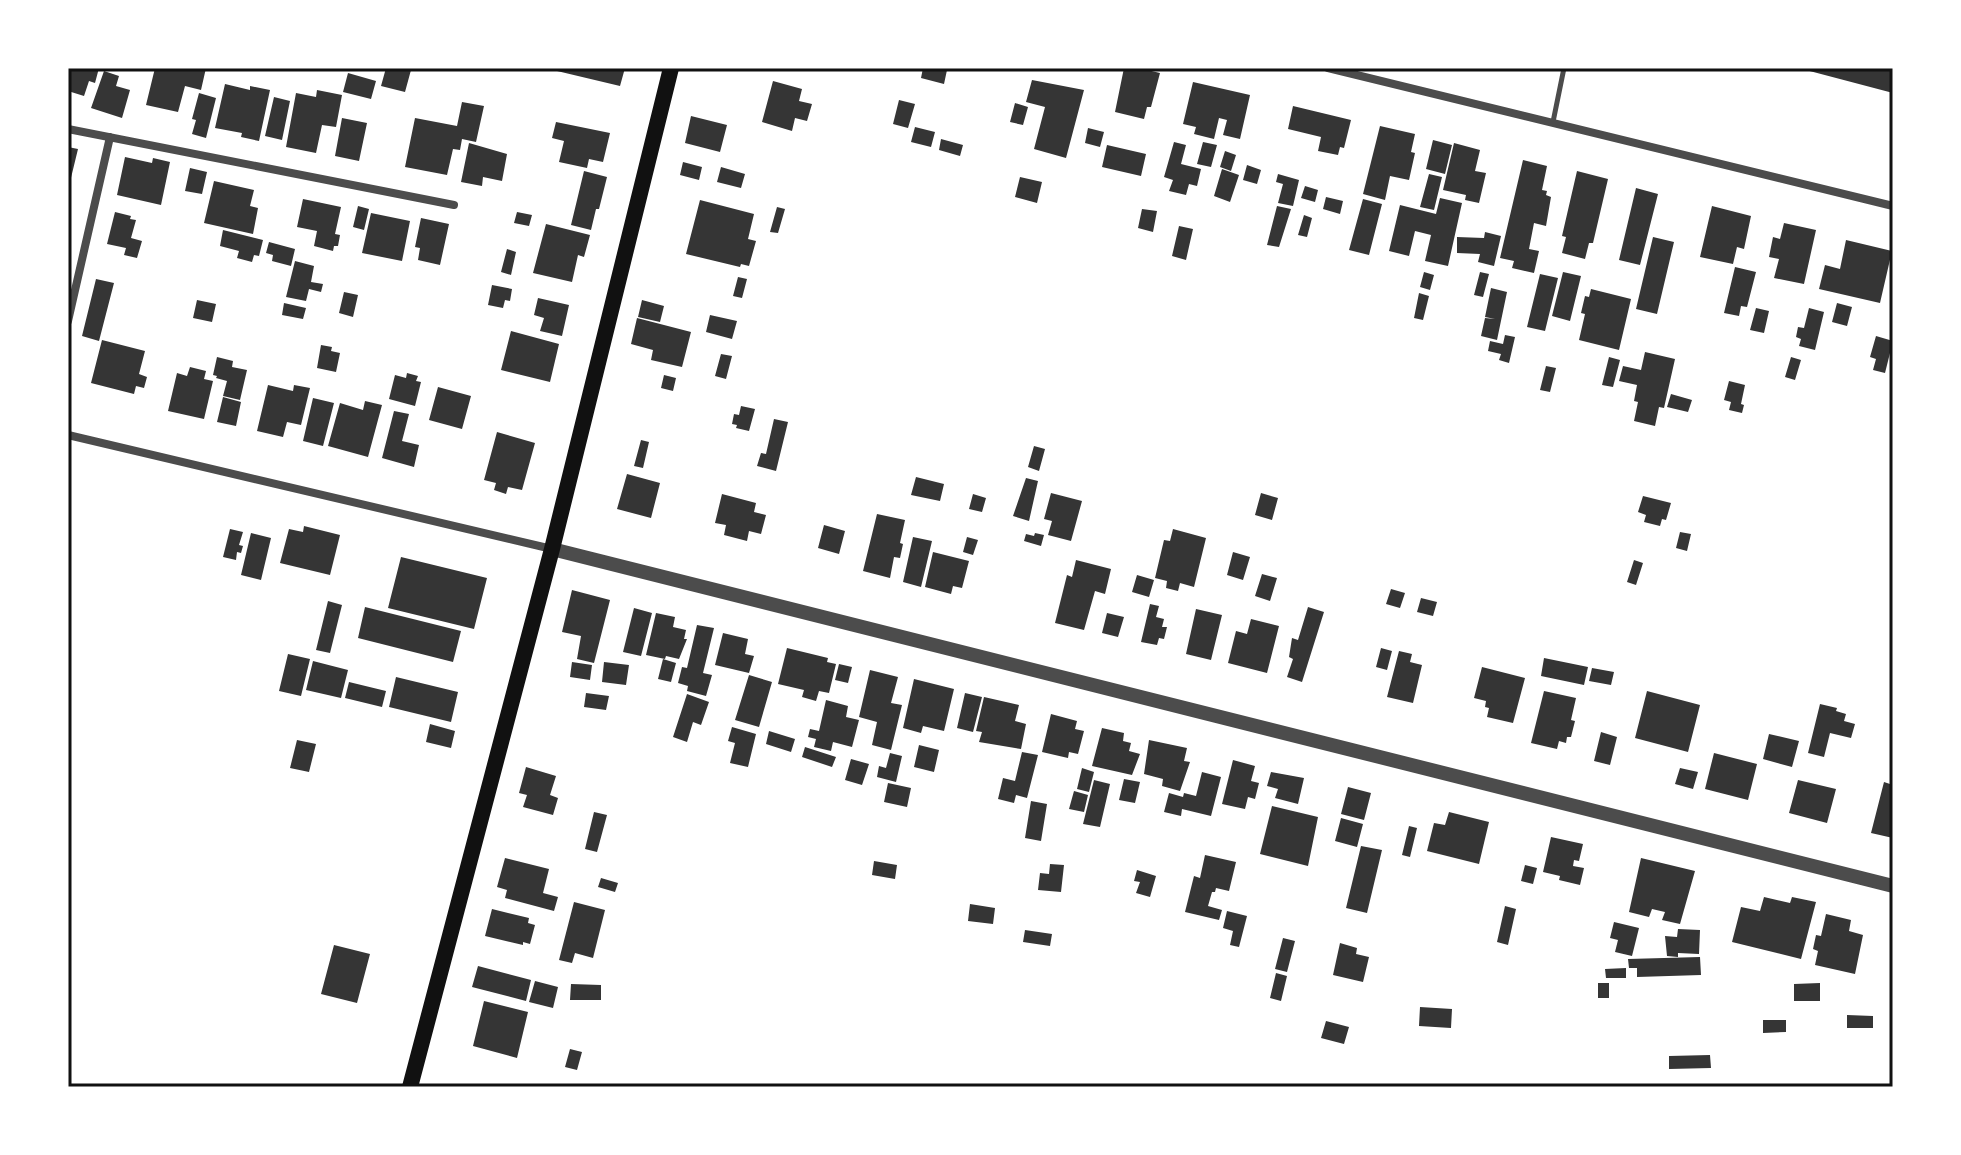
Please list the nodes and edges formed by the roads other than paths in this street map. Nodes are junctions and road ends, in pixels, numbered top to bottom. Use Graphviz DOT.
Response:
graph roads {
  1 [pos="671,68"];
  2 [pos="1328,68"];
  3 [pos="1564,68"];
  4 [pos="1553,122"];
  5 [pos="68,129"];
  6 [pos="110,137"];
  7 [pos="454,205"];
  8 [pos="1893,206"];
  9 [pos="68,321"];
  10 [pos="68,435"];
  11 [pos="552,549"];
  12 [pos="1893,886"];
  13 [pos="410,1087"];
  1 -- 11 [label="main road"];
  2 -- 4 [label="street"];
  3 -- 4 [label="lane"];
  4 -- 8 [label="street"];
  5 -- 6 [label="street"];
  6 -- 7 [label="street"];
  6 -- 9 [label="street"];
  10 -- 11 [label="street"];
  11 -- 12 [label="street"];
  11 -- 13 [label="main road"];
}
